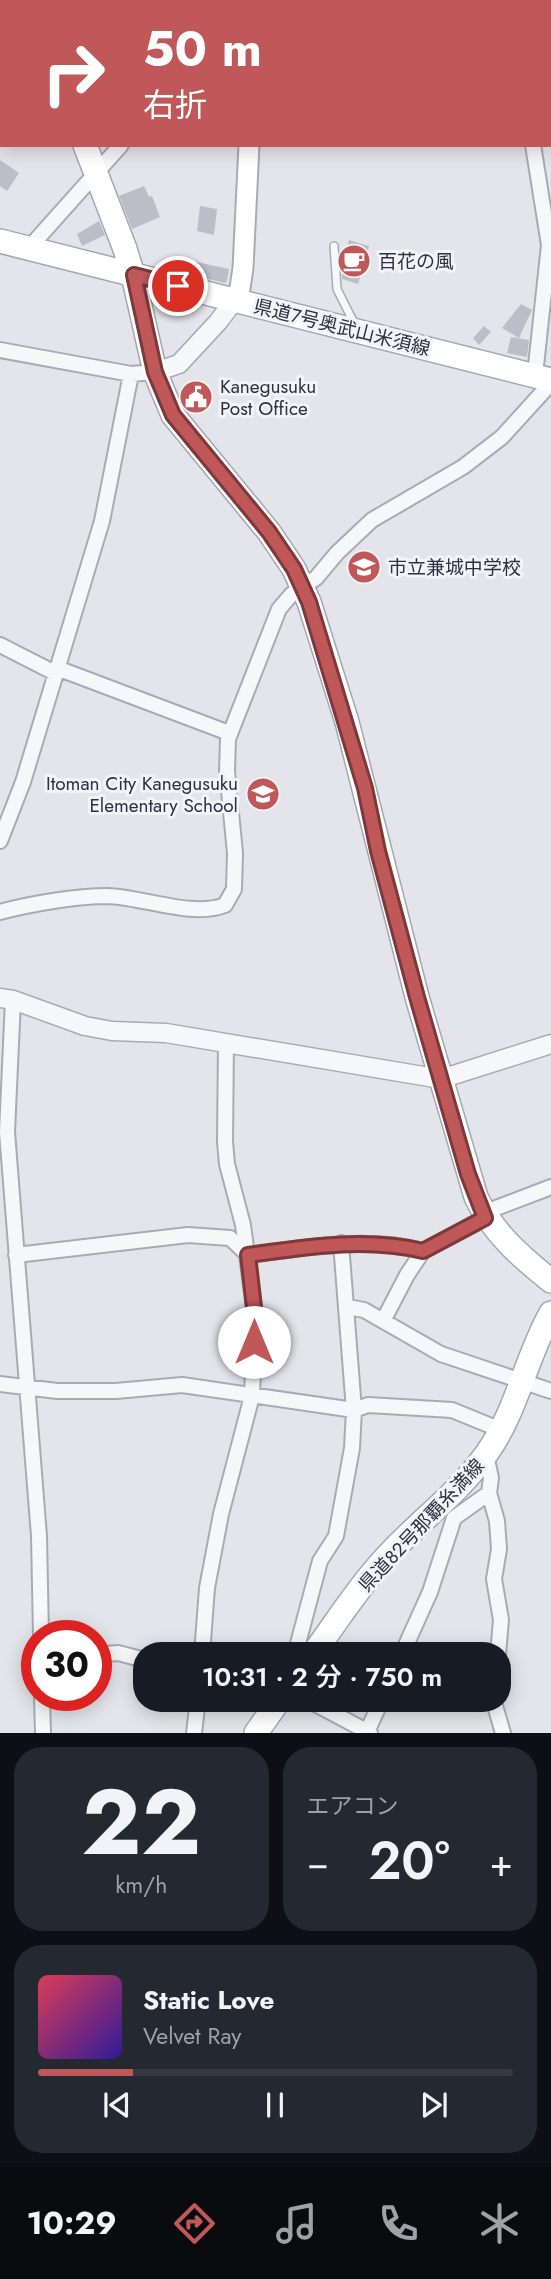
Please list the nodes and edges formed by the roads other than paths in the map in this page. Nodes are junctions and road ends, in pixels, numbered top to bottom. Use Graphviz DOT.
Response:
graph roads {
  1 [pos="86,147"];
  2 [pos="119,147"];
  3 [pos="249,147"];
  4 [pos="533,147"];
  5 [pos="97,172"];
  6 [pos="0,241"];
  7 [pos="334,246"];
  8 [pos="29,248"];
  9 [pos="134,275"];
  10 [pos="234,301"];
  11 [pos="359,332"];
  12 [pos="0,350"];
  13 [pos="155,372"];
  14 [pos="131,374"];
  15 [pos="546,379"];
  16 [pos="303,588"];
  17 [pos="0,645"];
  18 [pos="56,671"];
  19 [pos="229,733"];
  20 [pos="0,841"];
  21 [pos="0,912"];
  22 [pos="6,999"];
  23 [pos="226,1042"];
  24 [pos="551,1044"];
  25 [pos="441,1079"];
  26 [pos="551,1187"];
  27 [pos="484,1215"];
  28 [pos="341,1243"];
  29 [pos="423,1251"];
  30 [pos="16,1255"];
  31 [pos="248,1255"];
  32 [pos="551,1282"];
  33 [pos="348,1307"];
  34 [pos="551,1313"];
  35 [pos="383,1321"];
  36 [pos="523,1381"];
  37 [pos="0,1384"];
  38 [pos="26,1388"];
  39 [pos="551,1391"];
  40 [pos="252,1396"];
  41 [pos="354,1410"];
  42 [pos="500,1430"];
  43 [pos="486,1455"];
  44 [pos="489,1493"];
  45 [pos="448,1511"];
  46 [pos="41,1620"];
  47 [pos="203,1642"];
  48 [pos="298,1642"];
  49 [pos="322,1642"];
  50 [pos="407,1642"];
  51 [pos="499,1642"];
  52 [pos="112,1654"];
  53 [pos="133,1657"];
  54 [pos="42,1711"];
  55 [pos="196,1712"];
  56 [pos="271,1712"];
  57 [pos="331,1712"];
  58 [pos="377,1712"];
  59 [pos="497,1712"];
  60 [pos="369,1732"];
  61 [pos="43,1733"];
  62 [pos="194,1733"];
  63 [pos="256,1733"];
  64 [pos="503,1733"];
  1 -- 5 [label="main road"];
  2 -- 5 [label="street"];
  3 -- 10 [label="main road"];
  4 -- 15 [label="street"];
  5 -- 8 [label="street"];
  5 -- 9 [label="main road"];
  6 -- 8 [label="main road, 県道7号奥武山米須線"];
  7 -- 11 [label="lane"];
  8 -- 9 [label="main road, 県道7号奥武山米須線"];
  9 -- 10 [label="main road, 県道7号奥武山米須線"];
  9 -- 13 [label="main road"];
  10 -- 11 [label="main road, 県道7号奥武山米須線"];
  10 -- 13 [label="street"];
  11 -- 15 [label="main road, 県道7号奥武山米須線"];
  12 -- 14 [label="street"];
  13 -- 14 [label="street"];
  13 -- 16 [label="main road"];
  14 -- 18 [label="street"];
  15 -- 16 [label="street"];
  16 -- 19 [label="street"];
  16 -- 25 [label="main road"];
  17 -- 18 [label="street"];
  18 -- 19 [label="street"];
  18 -- 20 [label="street"];
  19 -- 21 [label="street"];
  22 -- 23 [label="street"];
  22 -- 30 [label="street"];
  23 -- 25 [label="street"];
  23 -- 31 [label="street"];
  24 -- 25 [label="street"];
  25 -- 27 [label="main road"];
  26 -- 27 [label="street"];
  27 -- 29 [label="street"];
  27 -- 32 [label="main road"];
  28 -- 29 [label="street"];
  28 -- 31 [label="street"];
  28 -- 33 [label="street"];
  29 -- 35 [label="street"];
  30 -- 31 [label="street"];
  30 -- 38 [label="street"];
  31 -- 40 [label="street"];
  33 -- 35 [label="street"];
  33 -- 41 [label="street"];
  34 -- 36 [label="main road, 県道82号那覇糸満線"];
  35 -- 36 [label="street"];
  36 -- 39 [label="street"];
  36 -- 42 [label="main road, 県道82号那覇糸満線"];
  37 -- 38 [label="street"];
  38 -- 40 [label="street"];
  38 -- 46 [label="street"];
  40 -- 41 [label="street"];
  40 -- 47 [label="street"];
  41 -- 42 [label="street"];
  41 -- 48 [label="street"];
  42 -- 43 [label="main road, 県道82号那覇糸満線"];
  43 -- 44 [label="street"];
  43 -- 45 [label="main road, 県道82号那覇糸満線"];
  44 -- 45 [label="street"];
  44 -- 51 [label="street"];
  45 -- 49 [label="main road, 県道82号那覇糸満線"];
  45 -- 50 [label="street"];
  52 -- 53 [label="street"];
  54 -- 61 [label="street"];
  55 -- 62 [label="street"];
  56 -- 63 [label="main road"];
  57 -- 60 [label="street"];
  58 -- 60 [label="street"];
  59 -- 64 [label="street"];
}
